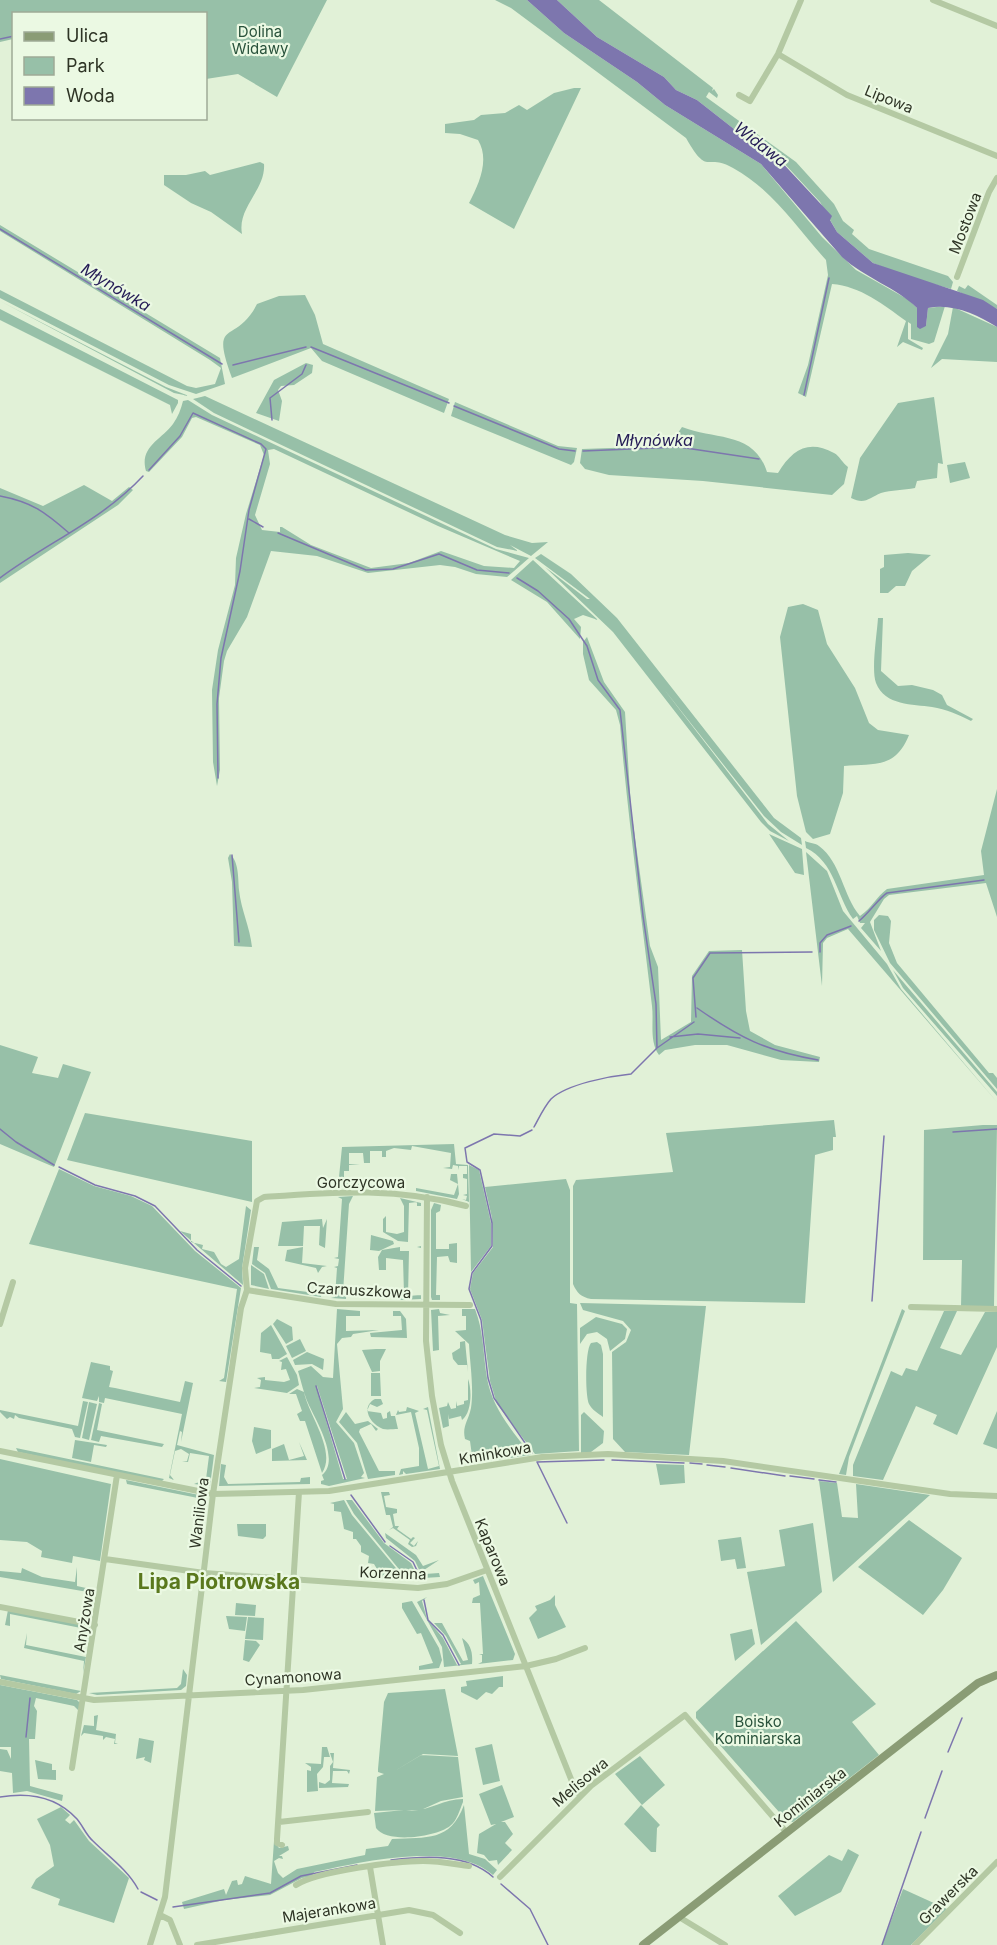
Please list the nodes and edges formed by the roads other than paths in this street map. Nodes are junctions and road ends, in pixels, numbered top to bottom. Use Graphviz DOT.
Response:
graph roads {
  1 [pos="801,0"];
  2 [pos="933,0"];
  3 [pos="997,26"];
  4 [pos="778,54"];
  5 [pos="739,95"];
  6 [pos="997,156"];
  7 [pos="997,178"];
  8 [pos="957,277"];
  9 [pos="427,1197"];
  10 [pos="257,1201"];
  11 [pos="466,1206"];
  12 [pos="13,1282"];
  13 [pos="247,1290"];
  14 [pos="470,1305"];
  15 [pos="425,1306"];
  16 [pos="911,1307"];
  17 [pos="997,1309"];
  18 [pos="0,1324"];
  19 [pos="0,1451"];
  20 [pos="449,1473"];
  21 [pos="117,1475"];
  22 [pos="299,1492"];
  23 [pos="213,1494"];
  24 [pos="997,1496"];
  25 [pos="105,1559"];
  26 [pos="487,1570"];
  27 [pos="204,1573"];
  28 [pos="294,1580"];
  29 [pos="0,1607"];
  30 [pos="95,1625"];
  31 [pos="585,1648"];
  32 [pos="526,1666"];
  33 [pos="997,1675"];
  34 [pos="0,1682"];
  35 [pos="288,1691"];
  36 [pos="189,1695"];
  37 [pos="84,1699"];
  38 [pos="72,1768"];
  39 [pos="580,1795"];
  40 [pos="368,1812"];
  41 [pos="279,1822"];
  42 [pos="787,1833"];
  43 [pos="282,1845"];
  44 [pos="997,1862"];
  45 [pos="470,1866"];
  46 [pos="370,1867"];
  47 [pos="500,1877"];
  48 [pos="296,1885"];
  49 [pos="378,1914"];
  50 [pos="160,1915"];
  51 [pos="679,1917"];
  52 [pos="460,1933"];
  53 [pos="231,1942"];
  54 [pos="150,1945"];
  55 [pos="180,1945"];
  56 [pos="197,1945"];
  57 [pos="383,1945"];
  58 [pos="642,1945"];
  59 [pos="725,1945"];
  60 [pos="915,1945"];
  1 -- 4 [label="street"];
  2 -- 3 [label="street"];
  4 -- 5 [label="street"];
  4 -- 6 [label="street, Lipowa"];
  7 -- 8 [label="street, Mostowa"];
  9 -- 10 [label="street, Gorczycowa"];
  9 -- 11 [label="street, Gorczycowa"];
  9 -- 15 [label="street, Kaparowa"];
  10 -- 13 [label="street, Waniliowa"];
  12 -- 18 [label="street"];
  13 -- 15 [label="street, Czarnuszkowa"];
  13 -- 23 [label="street, Waniliowa"];
  14 -- 15 [label="street, Czarnuszkowa"];
  15 -- 20 [label="street, Kaparowa"];
  16 -- 17 [label="street"];
  19 -- 21 [label="street, Kminkowa"];
  20 -- 22 [label="street, Kminkowa"];
  20 -- 24 [label="street, Kminkowa"];
  20 -- 26 [label="street, Kaparowa"];
  21 -- 23 [label="street, Kminkowa"];
  21 -- 25 [label="street, Anyżowa"];
  22 -- 23 [label="street, Kminkowa"];
  22 -- 28 [label="street"];
  23 -- 27 [label="street, Waniliowa"];
  25 -- 27 [label="street, Korzenna"];
  25 -- 30 [label="street, Anyżowa"];
  26 -- 28 [label="street, Korzenna"];
  26 -- 32 [label="street, Kaparowa"];
  27 -- 28 [label="street, Korzenna"];
  27 -- 36 [label="street, Waniliowa"];
  28 -- 35 [label="street"];
  29 -- 30 [label="street"];
  30 -- 37 [label="street, Anyżowa"];
  31 -- 32 [label="street, Cynamonowa"];
  32 -- 35 [label="street, Cynamonowa"];
  32 -- 39 [label="street, Kaparowa"];
  33 -- 42 [label="street, Kominiarska"];
  34 -- 37 [label="street, Cynamonowa"];
  35 -- 36 [label="street, Cynamonowa"];
  35 -- 41 [label="street"];
  36 -- 37 [label="street, Cynamonowa"];
  36 -- 50 [label="street, Waniliowa"];
  37 -- 38 [label="street, Anyżowa"];
  39 -- 42 [label="street, Melisowa"];
  39 -- 47 [label="street, Melisowa"];
  40 -- 41 [label="street"];
  41 -- 43 [label="street"];
  42 -- 51 [label="street, Kominiarska"];
  44 -- 60 [label="street, Grawerska"];
  45 -- 46 [label="street"];
  46 -- 48 [label="street"];
  46 -- 49 [label="street"];
  49 -- 52 [label="street, Majerankowa"];
  49 -- 53 [label="street, Majerankowa"];
  49 -- 57 [label="street"];
  50 -- 54 [label="street, Waniliowa"];
  50 -- 55 [label="street"];
  51 -- 58 [label="street, Kominiarska"];
  51 -- 59 [label="street"];
  53 -- 56 [label="street, Majerankowa"];
}
